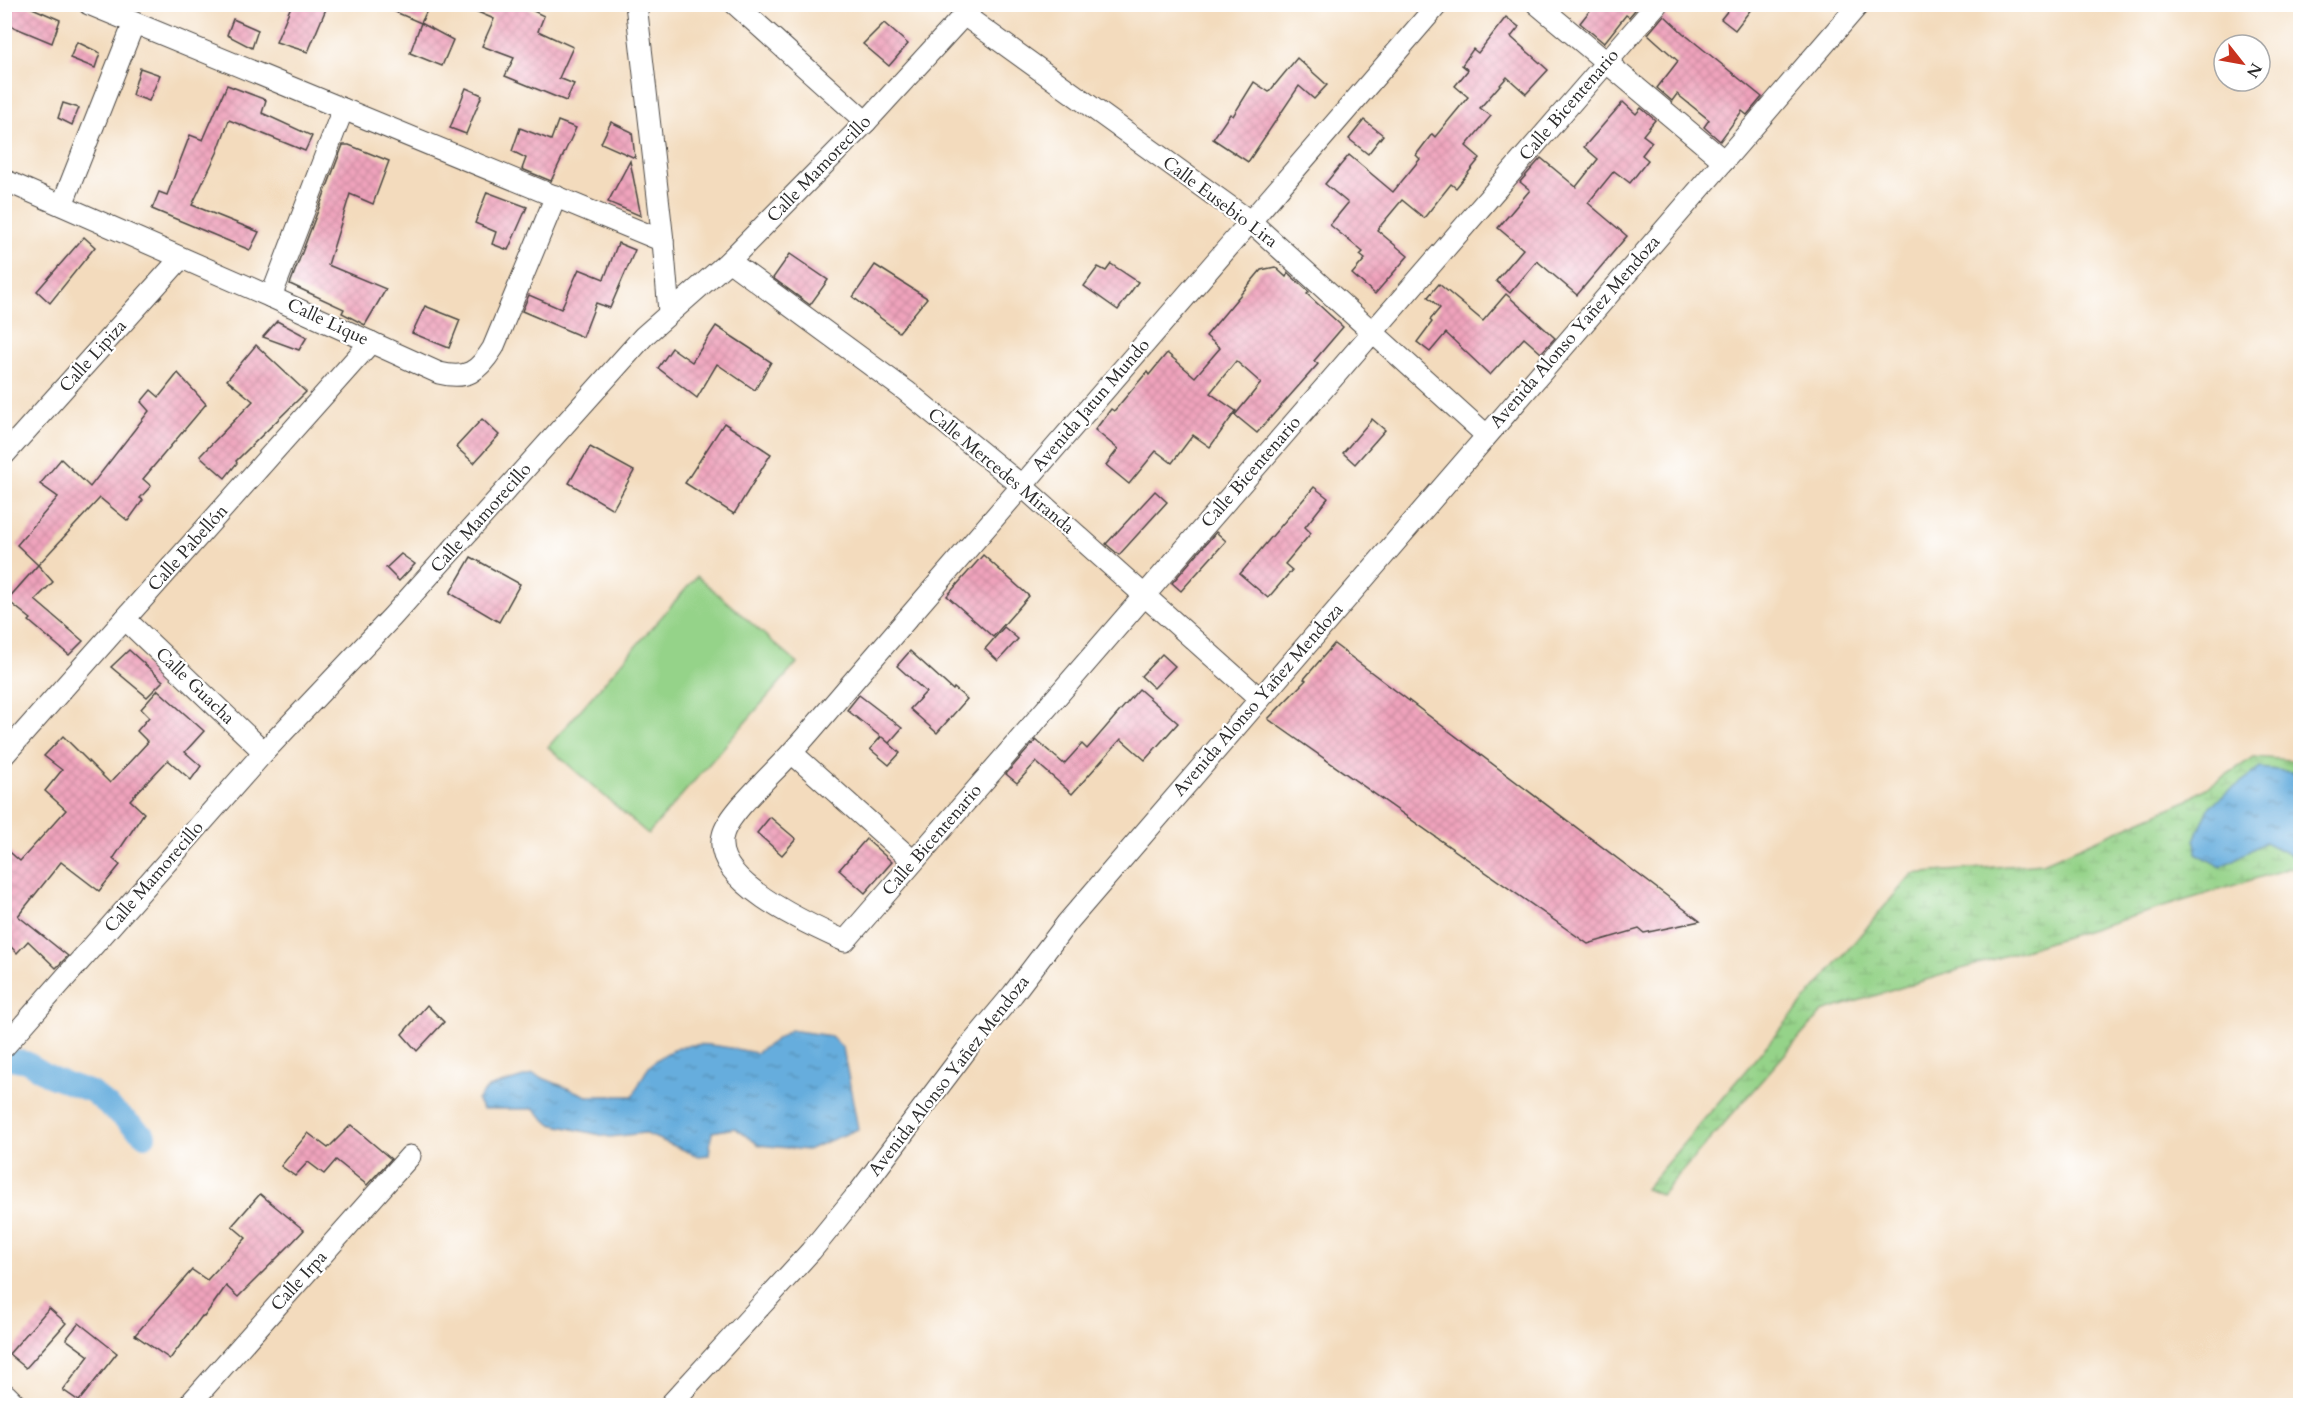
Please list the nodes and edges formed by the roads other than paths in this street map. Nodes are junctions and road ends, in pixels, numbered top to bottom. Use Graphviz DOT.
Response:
graph roads {
  1 [pos="89,4"];
  2 [pos="636,4"];
  3 [pos="735,4"];
  4 [pos="1438,4"];
  5 [pos="1537,4"];
  6 [pos="1657,4"];
  7 [pos="1859,4"];
  8 [pos="969,10"];
  9 [pos="134,23"];
  10 [pos="1607,62"];
  11 [pos="343,109"];
  12 [pos="866,122"];
  13 [pos="1724,161"];
  14 [pos="4,180"];
  15 [pos="556,196"];
  16 [pos="62,205"];
  17 [pos="1251,222"];
  18 [pos="663,241"];
  19 [pos="181,258"];
  20 [pos="729,261"];
  21 [pos="271,297"];
  22 [pos="669,312"];
  23 [pos="1372,331"];
  24 [pos="372,342"];
  25 [pos="1486,435"];
  26 [pos="4,455"];
  27 [pos="1021,484"];
  28 [pos="1145,596"];
  29 [pos="125,619"];
  30 [pos="1259,698"];
  31 [pos="264,753"];
  32 [pos="792,753"];
  33 [pos="4,755"];
  34 [pos="913,861"];
  35 [pos="845,941"];
  36 [pos="4,1047"];
  37 [pos="410,1156"];
  38 [pos="4,1397"];
  39 [pos="13,1406"];
  40 [pos="188,1406"];
  41 [pos="669,1406"];
  1 -- 9 [label="street"];
  2 -- 18 [label="street"];
  3 -- 12 [label="street"];
  4 -- 17 [label="street, Avenida Jatun Mundo"];
  5 -- 10 [label="street"];
  6 -- 10 [label="street, Calle Bicentenario"];
  7 -- 13 [label="street, Avenida Alonso Yañez Mendoza"];
  8 -- 12 [label="street, Calle Mamorecillo"];
  8 -- 17 [label="street, Calle Eusebio Lira"];
  9 -- 11 [label="street"];
  9 -- 16 [label="street"];
  10 -- 13 [label="street"];
  10 -- 23 [label="street, Calle Bicentenario"];
  11 -- 15 [label="street"];
  11 -- 21 [label="street"];
  12 -- 20 [label="street, Calle Mamorecillo"];
  13 -- 25 [label="street, Avenida Alonso Yañez Mendoza"];
  14 -- 16 [label="street, Calle Lique"];
  15 -- 18 [label="street"];
  15 -- 24 [label="street, Calle Lique"];
  16 -- 19 [label="street, Calle Lique"];
  17 -- 23 [label="street, Calle Eusebio Lira"];
  17 -- 27 [label="street, Avenida Jatun Mundo"];
  18 -- 22 [label="street"];
  19 -- 21 [label="street, Calle Lique"];
  19 -- 26 [label="street, Calle Lipiza"];
  20 -- 22 [label="street, Calle Mamorecillo"];
  20 -- 27 [label="street, Calle Mercedes Miranda"];
  21 -- 24 [label="street, Calle Lique"];
  22 -- 31 [label="street, Calle Mamorecillo"];
  23 -- 25 [label="street, Calle Eusebio Lira"];
  23 -- 28 [label="street, Calle Bicentenario"];
  24 -- 29 [label="street, Calle Pabellón"];
  25 -- 30 [label="street, Avenida Alonso Yañez Mendoza"];
  27 -- 28 [label="street, Calle Mercedes Miranda"];
  27 -- 32 [label="street, Avenida Jatun Mundo"];
  28 -- 30 [label="street, Calle Mercedes Miranda"];
  28 -- 34 [label="street, Calle Bicentenario"];
  29 -- 31 [label="street, Calle Guacha"];
  29 -- 33 [label="street, Calle Pabellón"];
  30 -- 41 [label="street, Avenida Alonso Yañez Mendoza"];
  31 -- 36 [label="street, Calle Mamorecillo"];
  32 -- 34 [label="street"];
  32 -- 35 [label="street, Avenida Jatun Mundo"];
  34 -- 35 [label="street, Calle Bicentenario"];
  37 -- 40 [label="street, Calle Irpa"];
  38 -- 39 [label="main road"];
}
